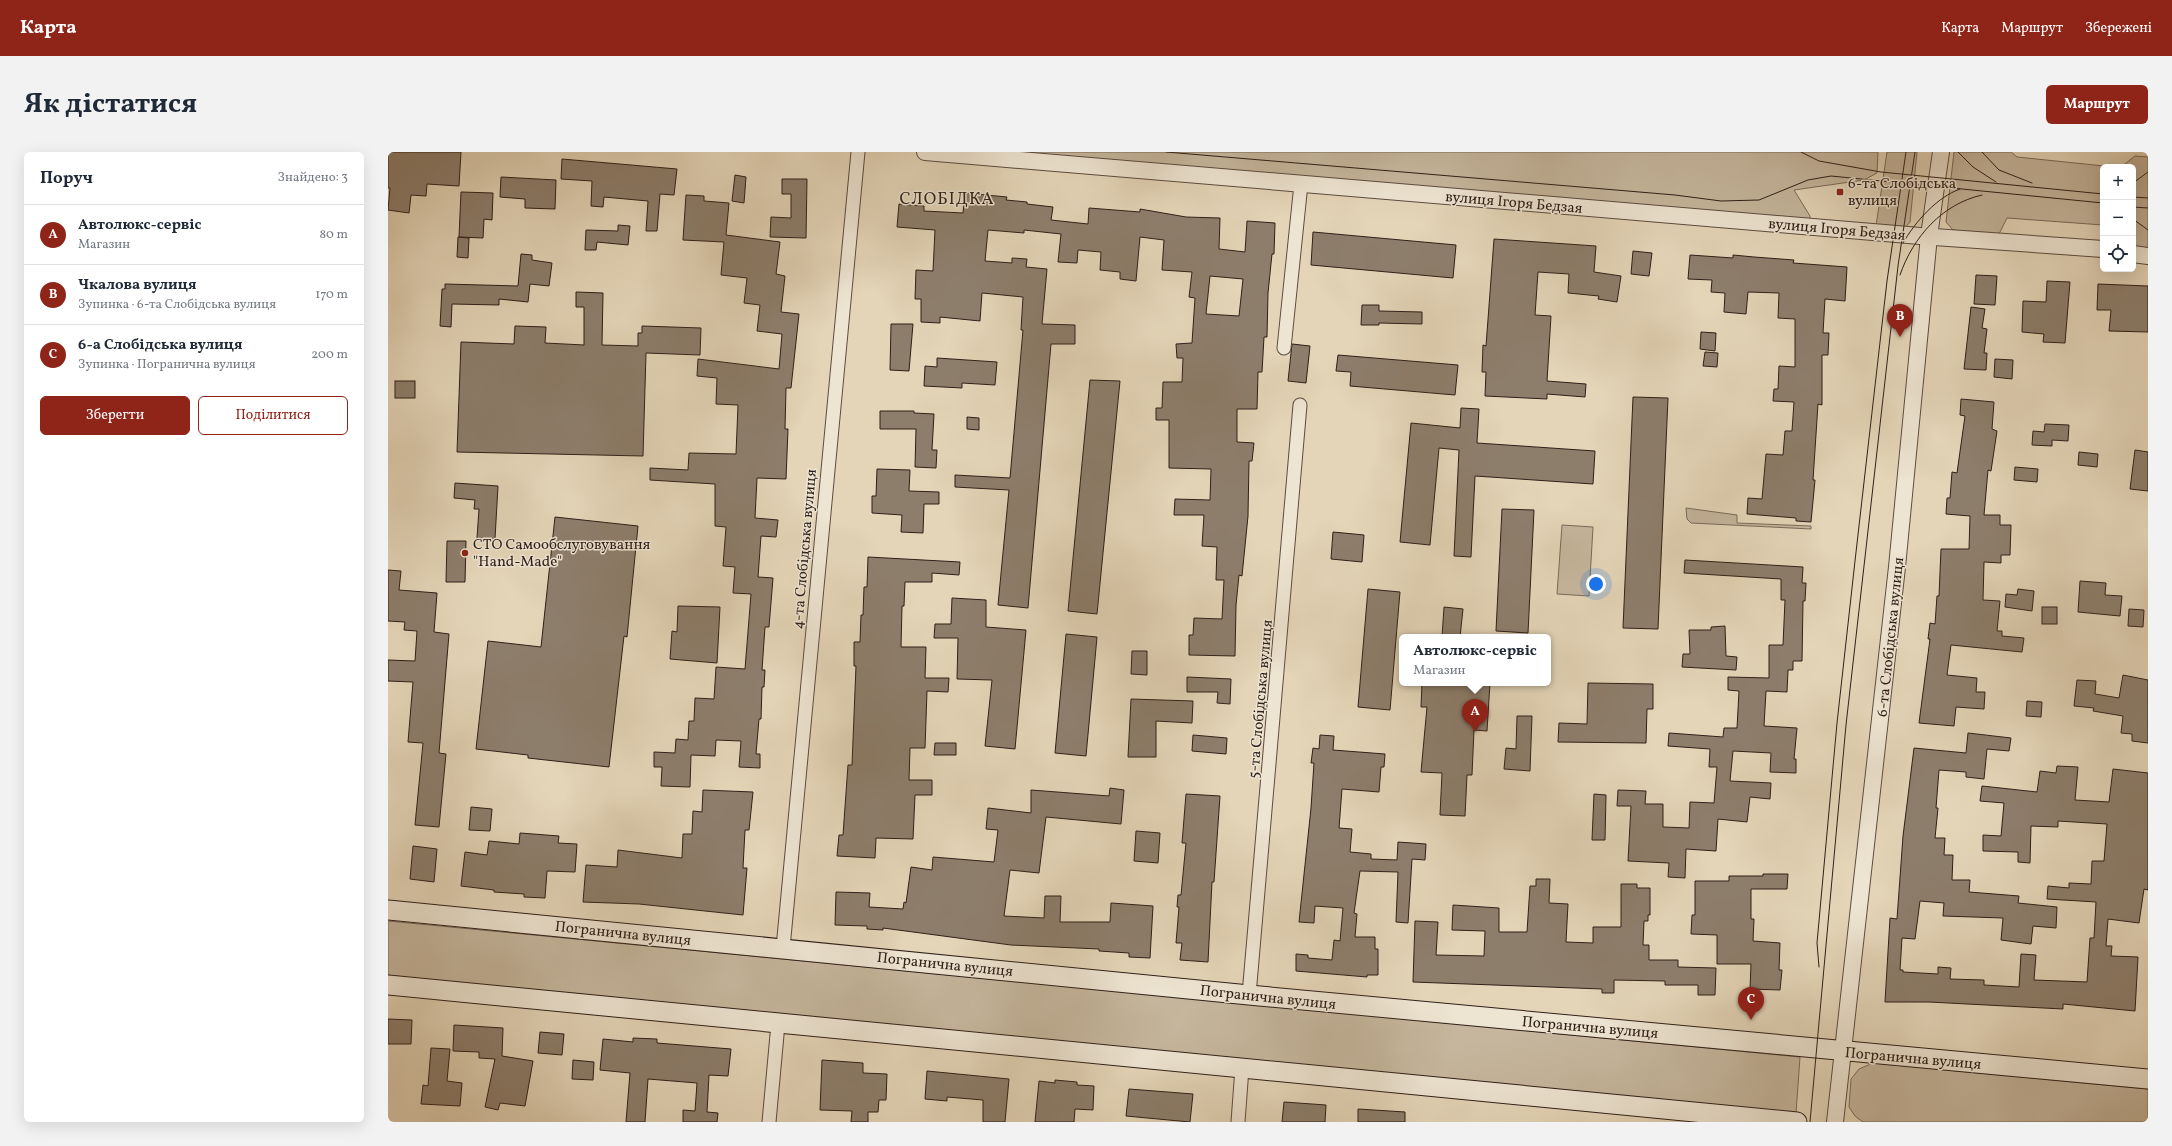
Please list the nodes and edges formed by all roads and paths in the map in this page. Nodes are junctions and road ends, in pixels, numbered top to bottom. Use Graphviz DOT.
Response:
graph roads {
  1 [pos="858,152"];
  2 [pos="925,152"];
  3 [pos="1941,152"];
  4 [pos="1302,184"];
  5 [pos="1929,236"];
  6 [pos="2100,249"];
  7 [pos="2136,254"];
  8 [pos="2148,256"];
  9 [pos="1284,348"];
  10 [pos="1300,405"];
  11 [pos="388,910"];
  12 [pos="783,948"];
  13 [pos="388,985"];
  14 [pos="1249,995"];
  15 [pos="778,1024"];
  16 [pos="1842,1051"];
  17 [pos="1242,1068"];
  18 [pos="2148,1079"];
  19 [pos="769,1122"];
  20 [pos="1238,1122"];
  21 [pos="1797,1122"];
  22 [pos="1835,1122"];
  1 -- 12 [label="street, 4-та Слобідська вулиця"];
  2 -- 4 [label="street, вулиця Ігоря Бедзая"];
  3 -- 5 [label="street, 6-та Слобідська вулиця"];
  4 -- 5 [label="street, вулиця Ігоря Бедзая"];
  4 -- 9 [label="street"];
  5 -- 6 [label="street, вулиця Ігоря Бедзая"];
  5 -- 16 [label="street, 6-та Слобідська вулиця"];
  7 -- 8 [label="street"];
  10 -- 14 [label="street, 5-та Слобідська вулиця"];
  11 -- 12 [label="main road, Погранична вулиця"];
  12 -- 14 [label="main road, Погранична вулиця"];
  13 -- 15 [label="main road"];
  14 -- 16 [label="main road, Погранична вулиця"];
  15 -- 17 [label="main road"];
  15 -- 19 [label="street"];
  16 -- 18 [label="main road, Погранична вулиця"];
  16 -- 22 [label="street, 6-та Слобідська вулиця"];
  17 -- 20 [label="street"];
  17 -- 21 [label="main road"];
}
